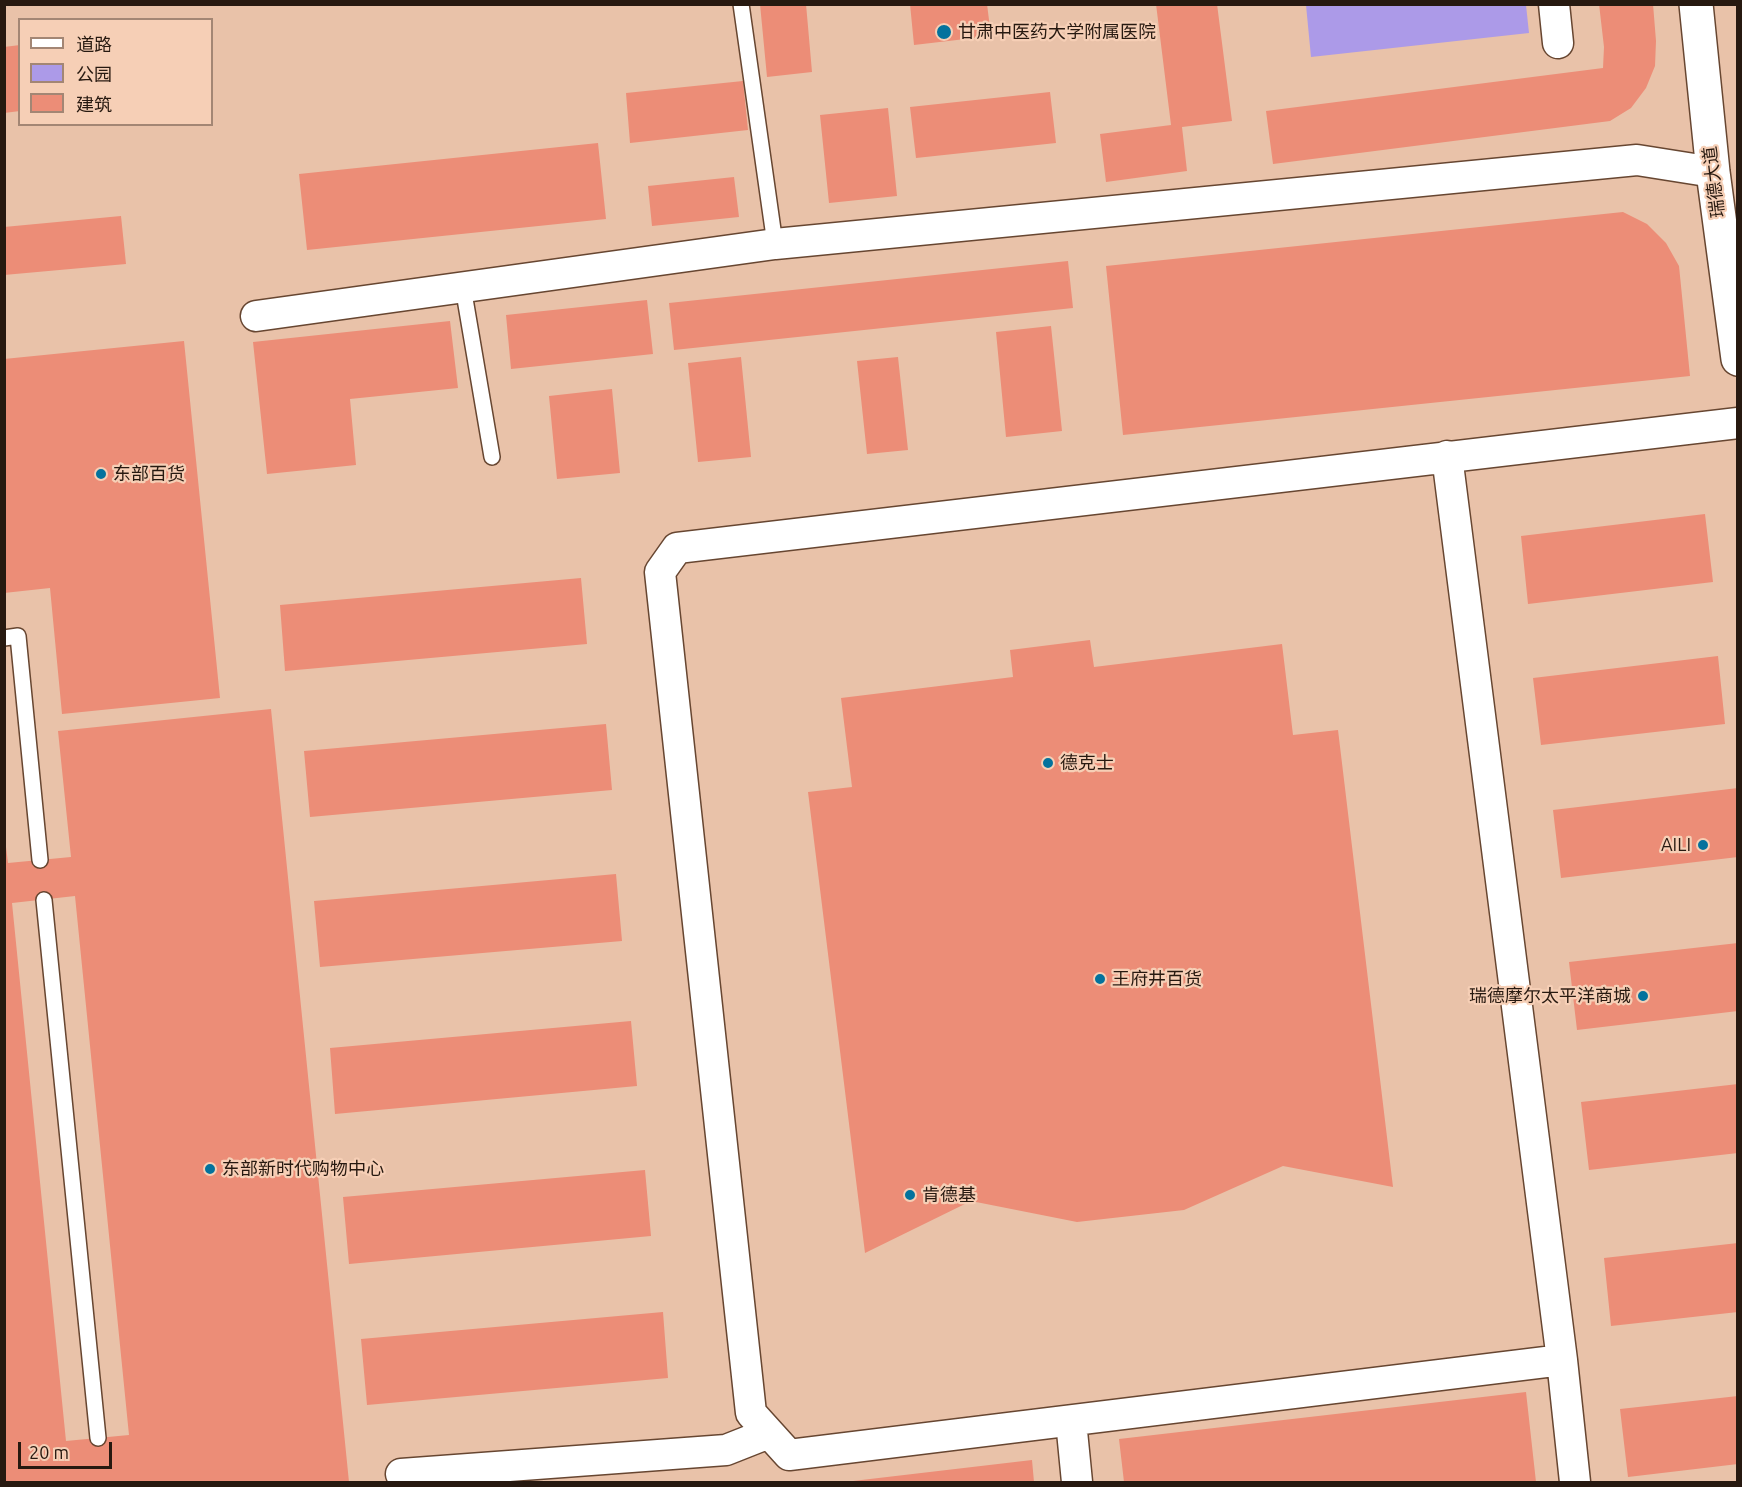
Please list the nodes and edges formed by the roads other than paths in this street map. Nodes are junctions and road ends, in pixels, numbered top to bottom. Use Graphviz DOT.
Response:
graph roads {
  1 [pos="741,4"];
  2 [pos="1554,4"];
  3 [pos="1696,4"];
  4 [pos="1558,43"];
  5 [pos="1725,176"];
  6 [pos="775,244"];
  7 [pos="463,287"];
  8 [pos="255,316"];
  9 [pos="1737,359"];
  10 [pos="1737,423"];
  11 [pos="1447,456"];
  12 [pos="492,457"];
  13 [pos="4,638"];
  14 [pos="40,860"];
  15 [pos="44,900"];
  16 [pos="1562,1360"];
  17 [pos="1071,1421"];
  18 [pos="769,1433"];
  19 [pos="98,1438"];
  20 [pos="401,1474"];
  21 [pos="1077,1482"];
  22 [pos="1575,1482"];
  1 -- 6 [label="lane"];
  2 -- 4 [label="street"];
  3 -- 5 [label="street, 瑞德大道"];
  5 -- 6 [label="street"];
  5 -- 9 [label="street, 瑞德大道"];
  6 -- 7 [label="street"];
  7 -- 8 [label="street"];
  7 -- 12 [label="lane"];
  10 -- 11 [label="street"];
  11 -- 16 [label="street"];
  11 -- 18 [label="street"];
  13 -- 14 [label="lane"];
  15 -- 19 [label="lane"];
  16 -- 17 [label="street"];
  16 -- 22 [label="street"];
  17 -- 18 [label="street"];
  17 -- 21 [label="street"];
  18 -- 20 [label="street"];
}
